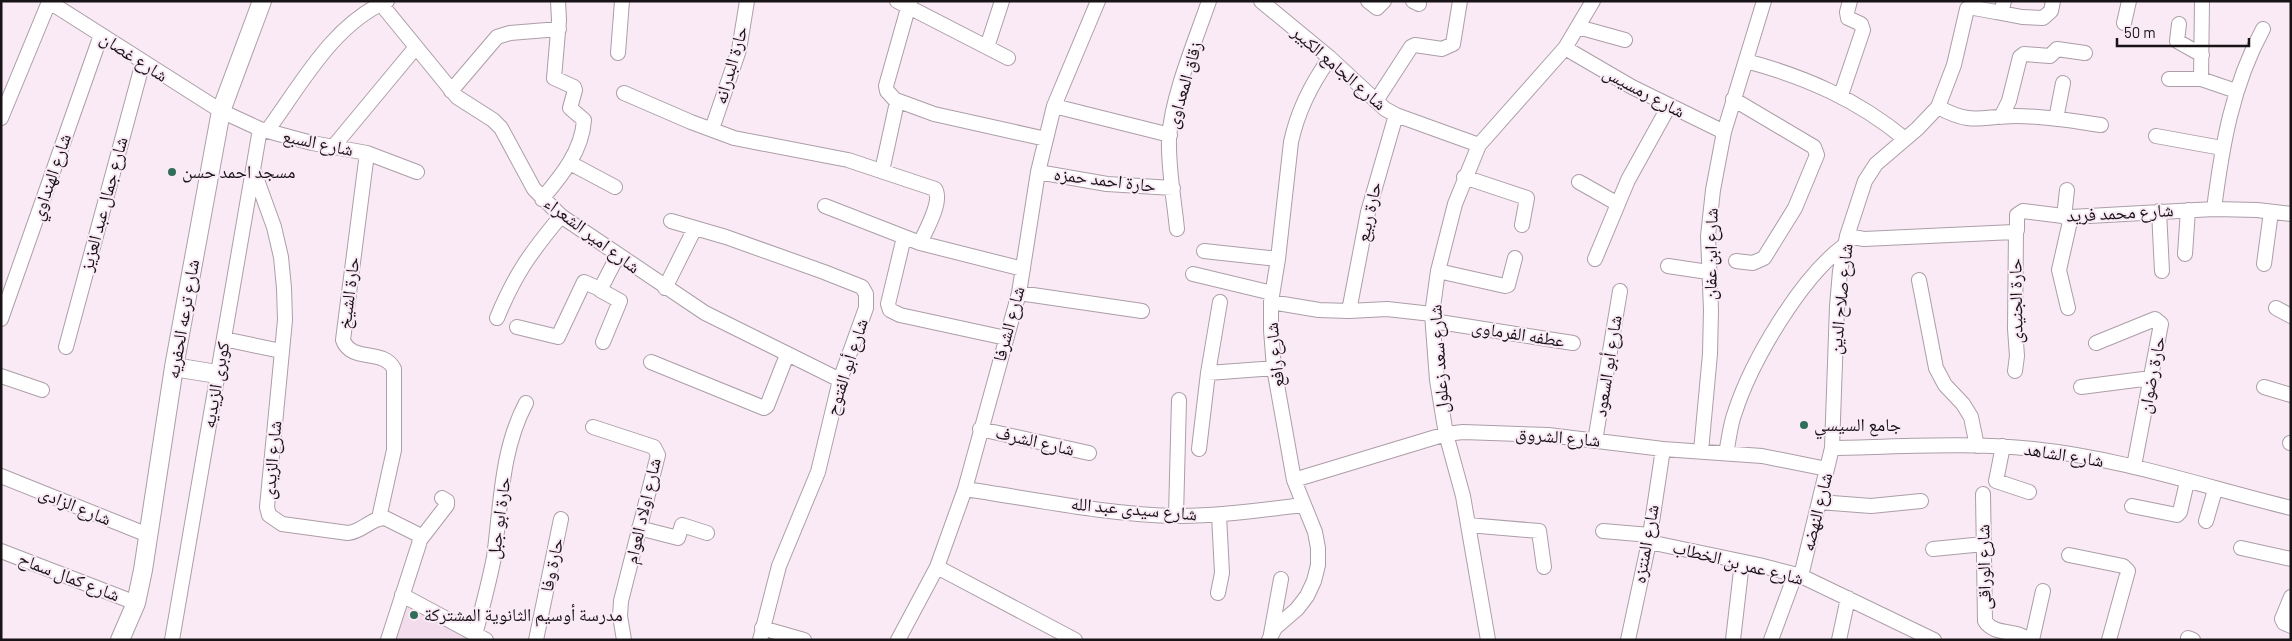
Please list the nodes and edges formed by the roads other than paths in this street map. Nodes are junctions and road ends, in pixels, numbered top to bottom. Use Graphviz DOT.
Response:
graph roads {
  1 [pos="262,1"];
  2 [pos="558,1"];
  3 [pos="622,1"];
  4 [pos="747,1"];
  5 [pos="1002,1"];
  6 [pos="1098,1"];
  7 [pos="1209,1"];
  8 [pos="1261,1"];
  9 [pos="1368,1"];
  10 [pos="1384,1"];
  11 [pos="1460,1"];
  12 [pos="1593,1"];
  13 [pos="1850,1"];
  14 [pos="2053,1"];
  15 [pos="2130,1"];
  16 [pos="2202,1"];
  17 [pos="384,2"];
  18 [pos="1760,2"];
  19 [pos="55,3"];
  20 [pos="905,3"];
  21 [pos="1968,4"];
  22 [pos="2000,7"];
  23 [pos="2124,23"];
  24 [pos="2179,24"];
  25 [pos="1578,27"];
  26 [pos="559,29"];
  27 [pos="2263,29"];
  28 [pos="101,35"];
  29 [pos="1625,40"];
  30 [pos="416,47"];
  31 [pos="987,47"];
  32 [pos="1565,48"];
  33 [pos="618,53"];
  34 [pos="2085,53"];
  35 [pos="2202,55"];
  36 [pos="1008,58"];
  37 [pos="1330,58"];
  38 [pos="1746,61"];
  39 [pos="143,62"];
  40 [pos="2169,79"];
  41 [pos="2201,80"];
  42 [pos="2063,84"];
  43 [pos="451,91"];
  44 [pos="2236,91"];
  45 [pos="624,93"];
  46 [pos="1841,95"];
  47 [pos="896,100"];
  48 [pos="1733,100"];
  49 [pos="1376,101"];
  50 [pos="1054,106"];
  51 [pos="1668,106"];
  52 [pos="1938,107"];
  53 [pos="220,112"];
  54 [pos="1396,115"];
  55 [pos="2001,117"];
  56 [pos="1,118"];
  57 [pos="2056,118"];
  58 [pos="2101,124"];
  59 [pos="712,129"];
  60 [pos="264,130"];
  61 [pos="1724,132"];
  62 [pos="1170,135"];
  63 [pos="2156,136"];
  64 [pos="1046,139"];
  65 [pos="1905,139"];
  66 [pos="1479,145"];
  67 [pos="333,147"];
  68 [pos="2222,148"];
  69 [pos="367,153"];
  70 [pos="570,163"];
  71 [pos="253,169"];
  72 [pos="882,170"];
  73 [pos="417,172"];
  74 [pos="1038,172"];
  75 [pos="1464,177"];
  76 [pos="1579,182"];
  77 [pos="615,187"];
  78 [pos="1173,188"];
  79 [pos="2067,190"];
  80 [pos="542,199"];
  81 [pos="1618,204"];
  82 [pos="825,206"];
  83 [pos="2214,209"];
  84 [pos="2188,210"];
  85 [pos="2159,211"];
  86 [pos="2271,212"];
  87 [pos="2291,214"];
  88 [pos="561,216"];
  89 [pos="2068,217"];
  90 [pos="671,221"];
  91 [pos="1522,225"];
  92 [pos="695,228"];
  93 [pos="1177,229"];
  94 [pos="2016,231"];
  95 [pos="904,237"];
  96 [pos="1846,240"];
  97 [pos="920,243"];
  98 [pos="1204,251"];
  99 [pos="2185,254"];
  100 [pos="618,255"];
  101 [pos="1516,258"];
  102 [pos="1596,258"];
  103 [pos="1278,259"];
  104 [pos="1736,261"];
  105 [pos="2264,264"];
  106 [pos="1668,266"];
  107 [pos="1023,269"];
  108 [pos="1438,271"];
  109 [pos="2162,271"];
  110 [pos="1708,272"];
  111 [pos="1193,274"];
  112 [pos="1919,280"];
  113 [pos="665,288"];
  114 [pos="600,289"];
  115 [pos="1620,291"];
  116 [pos="1019,293"];
  117 [pos="1272,297"];
  118 [pos="1220,302"];
  119 [pos="2068,308"];
  120 [pos="2276,308"];
  121 [pos="1142,311"];
  122 [pos="1349,312"];
  123 [pos="2291,316"];
  124 [pos="497,318"];
  125 [pos="1432,318"];
  126 [pos="1,320"];
  127 [pos="517,327"];
  128 [pos="1006,338"];
  129 [pos="224,339"];
  130 [pos="603,342"];
  131 [pos="1573,342"];
  132 [pos="2096,342"];
  133 [pos="66,347"];
  134 [pos="282,351"];
  135 [pos="787,355"];
  136 [pos="651,362"];
  137 [pos="174,367"];
  138 [pos="1274,368"];
  139 [pos="2015,371"];
  140 [pos="1208,373"];
  141 [pos="217,374"];
  142 [pos="1,376"];
  143 [pos="2151,378"];
  144 [pos="840,380"];
  145 [pos="2081,387"];
  146 [pos="2264,387"];
  147 [pos="42,390"];
  148 [pos="2291,395"];
  149 [pos="1179,400"];
  150 [pos="526,403"];
  151 [pos="593,426"];
  152 [pos="980,429"];
  153 [pos="1446,434"];
  154 [pos="1595,441"];
  155 [pos="1977,446"];
  156 [pos="2003,446"];
  157 [pos="1199,448"];
  158 [pos="1663,448"];
  159 [pos="1832,448"];
  160 [pos="1701,451"];
  161 [pos="1089,453"];
  162 [pos="1726,453"];
  163 [pos="2134,466"];
  164 [pos="1827,469"];
  165 [pos="1,476"];
  166 [pos="1294,480"];
  167 [pos="2187,482"];
  168 [pos="965,489"];
  169 [pos="2215,490"];
  170 [pos="2029,492"];
  171 [pos="1983,494"];
  172 [pos="442,498"];
  173 [pos="1921,501"];
  174 [pos="1819,502"];
  175 [pos="1303,505"];
  176 [pos="2132,506"];
  177 [pos="2291,508"];
  178 [pos="1219,515"];
  179 [pos="1176,516"];
  180 [pos="379,518"];
  181 [pos="561,519"];
  182 [pos="2206,521"];
  183 [pos="1468,525"];
  184 [pos="639,528"];
  185 [pos="1603,531"];
  186 [pos="707,533"];
  187 [pos="148,535"];
  188 [pos="1649,538"];
  189 [pos="420,540"];
  190 [pos="1984,544"];
  191 [pos="2242,548"];
  192 [pos="1933,549"];
  193 [pos="1,551"];
  194 [pos="2069,555"];
  195 [pos="2291,559"];
  196 [pos="1742,562"];
  197 [pos="937,567"];
  198 [pos="1544,567"];
  199 [pos="1798,576"];
  200 [pos="1281,579"];
  201 [pos="2043,591"];
  202 [pos="1218,593"];
  203 [pos="402,596"];
  204 [pos="2291,597"];
  205 [pos="1848,598"];
  206 [pos="136,603"];
  207 [pos="2291,626"];
  208 [pos="761,634"];
  209 [pos="1270,637"];
  210 [pos="481,638"];
  211 [pos="120,640"];
  212 [pos="172,640"];
  213 [pos="388,640"];
  214 [pos="536,640"];
  215 [pos="624,640"];
  216 [pos="804,640"];
  217 [pos="898,640"];
  218 [pos="1075,640"];
  219 [pos="1488,640"];
  220 [pos="1628,640"];
  221 [pos="1733,640"];
  222 [pos="1771,640"];
  223 [pos="1839,640"];
  224 [pos="1934,640"];
  225 [pos="2030,640"];
  226 [pos="2110,640"];
  1 -- 53 [label="street, شارع ترعه الحفريه"];
  2 -- 26 [label="street"];
  3 -- 33 [label="street"];
  4 -- 59 [label="street, حارة البدرانه"];
  5 -- 31 [label="street"];
  6 -- 50 [label="street, شارع الشرفا"];
  7 -- 62 [label="street, زقاق المعداوى"];
  8 -- 37 [label="street, شارع الجامع الكبير"];
  9 -- 10 [label="street"];
  11 -- 49 [label="street"];
  12 -- 25 [label="street, شارع سعد زعلول"];
  13 -- 46 [label="street"];
  14 -- 22 [label="street, شارع صلاح الدين"];
  15 -- 23 [label="street"];
  16 -- 35 [label="street"];
  17 -- 30 [label="street, شارع امير الشعراء"];
  17 -- 60 [label="street"];
  18 -- 38 [label="street, شارع ابن عفان"];
  19 -- 28 [label="street, شارع غصان"];
  19 -- 56 [label="street"];
  20 -- 31 [label="street"];
  20 -- 47 [label="street"];
  21 -- 22 [label="street, شارع صلاح الدين"];
  21 -- 52 [label="street, شارع صلاح الدين"];
  24 -- 35 [label="street"];
  25 -- 29 [label="street"];
  25 -- 32 [label="street, شارع سعد زعلول"];
  26 -- 43 [label="street"];
  26 -- 70 [label="street"];
  27 -- 44 [label="street"];
  28 -- 39 [label="street, شارع غصان"];
  28 -- 126 [label="street, شارع الهنداوي"];
  30 -- 43 [label="street, شارع امير الشعراء"];
  30 -- 67 [label="street"];
  31 -- 36 [label="street"];
  32 -- 51 [label="street, شارع رمسيس"];
  32 -- 66 [label="street, شارع سعد زعلول"];
  34 -- 55 [label="street"];
  35 -- 41 [label="street"];
  37 -- 49 [label="street, شارع الجامع الكبير"];
  37 -- 103 [label="street, شارع رافع"];
  38 -- 46 [label="street"];
  38 -- 48 [label="street, شارع ابن عفان"];
  39 -- 53 [label="street, شارع غصان"];
  39 -- 133 [label="street, شارع جمال عبد العزيز"];
  40 -- 41 [label="street"];
  41 -- 44 [label="street"];
  42 -- 57 [label="street"];
  43 -- 80 [label="street, شارع امير الشعراء"];
  44 -- 68 [label="street"];
  45 -- 59 [label="street"];
  46 -- 65 [label="street"];
  47 -- 64 [label="street"];
  47 -- 72 [label="street"];
  48 -- 61 [label="street, شارع ابن عفان"];
  48 -- 104 [label="street"];
  49 -- 54 [label="street, شارع الجامع الكبير"];
  50 -- 62 [label="street"];
  50 -- 64 [label="street, شارع الشرفا"];
  51 -- 61 [label="street, شارع رمسيس"];
  51 -- 81 [label="street"];
  52 -- 55 [label="street"];
  52 -- 65 [label="street, شارع صلاح الدين"];
  53 -- 60 [label="street, شارع السبع"];
  53 -- 137 [label="street, شارع ترعه الحفريه"];
  54 -- 66 [label="street, شارع الجامع الكبير"];
  54 -- 122 [label="street, حارة ربيع"];
  55 -- 57 [label="street"];
  57 -- 58 [label="street"];
  59 -- 72 [label="street"];
  60 -- 67 [label="street, شارع السبع"];
  60 -- 71 [label="street, كوبرى الزيديه"];
  61 -- 110 [label="street, شارع ابن عفان"];
  62 -- 78 [label="street, زقاق المعداوى"];
  63 -- 68 [label="street"];
  64 -- 74 [label="street, شارع الشرفا"];
  65 -- 96 [label="street, شارع صلاح الدين"];
  66 -- 75 [label="street, شارع سعد زعلول"];
  67 -- 69 [label="street, شارع السبع"];
  68 -- 83 [label="street"];
  69 -- 73 [label="street, شارع السبع"];
  69 -- 180 [label="street, حارة الشيخ"];
  70 -- 77 [label="street"];
  70 -- 80 [label="street"];
  71 -- 129 [label="street, كوبرى الزيديه"];
  71 -- 134 [label="street, شارع الزيدى"];
  72 -- 97 [label="street"];
  74 -- 78 [label="street, حارة احمد حمزه"];
  74 -- 107 [label="street, شارع الشرفا"];
  75 -- 91 [label="street"];
  75 -- 108 [label="street, شارع سعد زعلول"];
  76 -- 81 [label="street"];
  78 -- 93 [label="street, زقاق المعداوى"];
  79 -- 89 [label="street"];
  80 -- 88 [label="street, شارع امير الشعراء"];
  81 -- 102 [label="street"];
  82 -- 95 [label="street"];
  83 -- 84 [label="street, شارع محمد فريد"];
  83 -- 86 [label="street, شارع محمد فريد"];
  84 -- 85 [label="street, شارع محمد فريد"];
  84 -- 99 [label="street"];
  85 -- 89 [label="street, شارع محمد فريد"];
  85 -- 109 [label="street"];
  86 -- 87 [label="street, شارع محمد فريد"];
  86 -- 105 [label="street"];
  88 -- 100 [label="street, شارع امير الشعراء"];
  88 -- 124 [label="street"];
  89 -- 94 [label="street, شارع محمد فريد"];
  89 -- 119 [label="street"];
  90 -- 92 [label="street, شارع أبو الفتوح"];
  92 -- 113 [label="street"];
  92 -- 144 [label="street, شارع أبو الفتوح"];
  94 -- 96 [label="street"];
  94 -- 139 [label="street, حارة الجنيدى"];
  95 -- 97 [label="street"];
  95 -- 128 [label="street"];
  96 -- 159 [label="street, شارع صلاح الدين"];
  96 -- 162 [label="street"];
  97 -- 107 [label="street"];
  98 -- 103 [label="street"];
  100 -- 113 [label="street, شارع امير الشعراء"];
  100 -- 114 [label="street"];
  101 -- 108 [label="street"];
  103 -- 117 [label="street, شارع رافع"];
  106 -- 110 [label="street"];
  107 -- 116 [label="street, شارع الشرفا"];
  108 -- 125 [label="street, شارع سعد زعلول"];
  110 -- 160 [label="street, شارع ابن عفان"];
  111 -- 117 [label="street, عطفه الفرماوى"];
  112 -- 155 [label="street"];
  113 -- 135 [label="street, شارع امير الشعراء"];
  114 -- 127 [label="street"];
  114 -- 130 [label="street"];
  115 -- 154 [label="street, شارع أبو السعود"];
  116 -- 121 [label="street"];
  116 -- 128 [label="street, شارع الشرفا"];
  117 -- 122 [label="street, عطفه الفرماوى"];
  117 -- 138 [label="street, شارع رافع"];
  118 -- 140 [label="street"];
  120 -- 123 [label="street"];
  122 -- 125 [label="street, عطفه الفرماوى"];
  125 -- 131 [label="street, عطفه الفرماوى"];
  125 -- 153 [label="street, شارع سعد زعلول"];
  128 -- 152 [label="street, شارع الشرفا"];
  129 -- 134 [label="street"];
  129 -- 141 [label="street, كوبرى الزيديه"];
  132 -- 143 [label="street, حارة رضوان"];
  134 -- 180 [label="street, شارع الزيدى"];
  135 -- 136 [label="street"];
  135 -- 144 [label="street, شارع امير الشعراء"];
  137 -- 141 [label="street"];
  137 -- 187 [label="street, شارع ترعه الحفريه"];
  138 -- 140 [label="street"];
  138 -- 166 [label="street, شارع رافع"];
  140 -- 157 [label="street"];
  141 -- 212 [label="street, كوبرى الزيديه"];
  142 -- 147 [label="street"];
  143 -- 145 [label="street"];
  143 -- 163 [label="street, حارة رضوان"];
  144 -- 208 [label="street, شارع أبو الفتوح"];
  146 -- 148 [label="street"];
  149 -- 179 [label="street"];
  150 -- 210 [label="street, حارة ابو جبل"];
  151 -- 184 [label="street, شارع اولاد العوام"];
  152 -- 161 [label="street, شارع الشرف"];
  152 -- 168 [label="street, شارع الشرفا"];
  153 -- 154 [label="street, شارع الشروق"];
  153 -- 166 [label="street, شارع الشروق"];
  153 -- 183 [label="street, شارع سعد زعلول"];
  154 -- 158 [label="street, شارع الشروق"];
  155 -- 156 [label="street, شارع الشاهد"];
  155 -- 159 [label="street, شارع الشاهد"];
  156 -- 163 [label="street, شارع الشاهد"];
  156 -- 170 [label="street"];
  158 -- 160 [label="street, شارع الشروق"];
  158 -- 188 [label="street, شارع المنتزه"];
  159 -- 164 [label="street, شارع النهضه"];
  160 -- 162 [label="street, شارع الشروق"];
  162 -- 164 [label="street, شارع الشروق"];
  163 -- 167 [label="street, شارع الشاهد"];
  164 -- 174 [label="street, شارع النهضه"];
  165 -- 187 [label="street, شارع الزادى"];
  166 -- 175 [label="street, شارع رافع"];
  167 -- 169 [label="street, شارع الشاهد"];
  167 -- 176 [label="street"];
  168 -- 179 [label="street, شارع سيدى عبد الله"];
  168 -- 197 [label="street, شارع الشرفا"];
  169 -- 177 [label="street, شارع الشاهد"];
  169 -- 182 [label="street"];
  171 -- 190 [label="street, شارع الوراقى"];
  172 -- 189 [label="street"];
  173 -- 174 [label="street"];
  174 -- 199 [label="street, شارع النهضه"];
  175 -- 178 [label="street, شارع سيدى عبد الله"];
  175 -- 209 [label="street, شارع رافع"];
  178 -- 179 [label="street, شارع سيدى عبد الله"];
  178 -- 202 [label="street"];
  180 -- 189 [label="street"];
  181 -- 214 [label="street, حارة وفا"];
  183 -- 198 [label="street"];
  183 -- 219 [label="street, شارع سعد زعلول"];
  184 -- 186 [label="street"];
  184 -- 215 [label="street, شارع اولاد العوام"];
  185 -- 188 [label="street, شارع عمر بن الخطاب"];
  187 -- 206 [label="street, شارع ترعه الحفريه"];
  188 -- 196 [label="street, شارع عمر بن الخطاب"];
  188 -- 220 [label="street, شارع المنتزه"];
  189 -- 203 [label="street"];
  190 -- 192 [label="street"];
  190 -- 225 [label="street, شارع الوراقى"];
  191 -- 195 [label="street"];
  193 -- 206 [label="street, شارع كمال سماح"];
  194 -- 226 [label="street"];
  196 -- 199 [label="street, شارع عمر بن الخطاب"];
  196 -- 221 [label="street"];
  197 -- 217 [label="street, شارع الشرفا"];
  197 -- 218 [label="street"];
  199 -- 205 [label="street, شارع عمر بن الخطاب"];
  199 -- 222 [label="street, شارع النهضه"];
  200 -- 209 [label="street"];
  201 -- 225 [label="street"];
  203 -- 210 [label="street"];
  203 -- 213 [label="street"];
  204 -- 207 [label="street"];
  205 -- 223 [label="street"];
  205 -- 224 [label="street, شارع عمر بن الخطاب"];
  206 -- 211 [label="street, شارع ترعه الحفريه"];
  208 -- 216 [label="street"];
}
